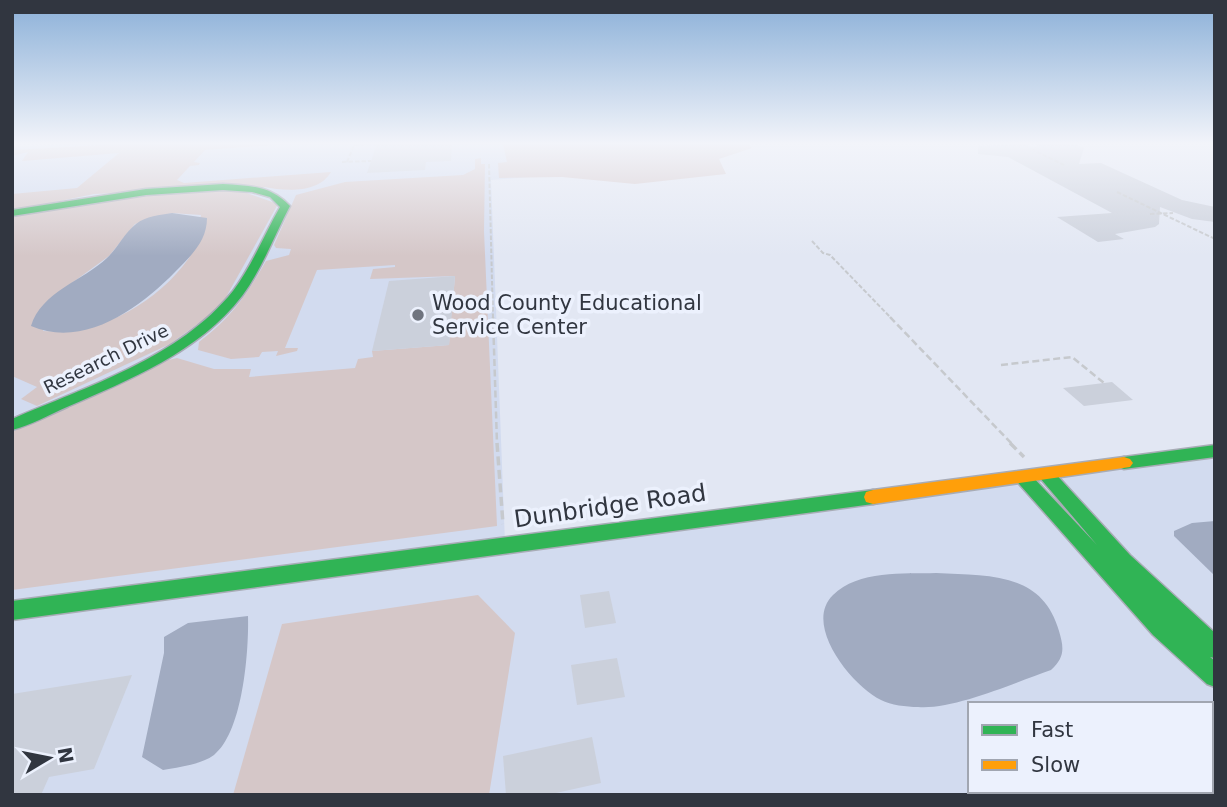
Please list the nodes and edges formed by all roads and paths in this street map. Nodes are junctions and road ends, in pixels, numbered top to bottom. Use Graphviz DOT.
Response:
graph roads {
  1 [pos="490,181"];
  2 [pos="1117,192"];
  3 [pos="12,213"];
  4 [pos="1173,213"];
  5 [pos="1150,214"];
  6 [pos="1160,214"];
  7 [pos="1215,240"];
  8 [pos="812,241"];
  9 [pos="1002,365"];
  10 [pos="1104,383"];
  11 [pos="12,425"];
  12 [pos="1215,451"];
  13 [pos="1046,474"];
  14 [pos="1022,477"];
  15 [pos="505,544"];
  16 [pos="12,611"];
  17 [pos="1215,648"];
  18 [pos="1215,676"];
  1 -- 15 [label="path"];
  2 -- 6 [label="path"];
  3 -- 11 [label="street, Research Drive"];
  4 -- 6 [label="path"];
  5 -- 6 [label="path"];
  6 -- 7 [label="path"];
  8 -- 13 [label="path"];
  9 -- 10 [label="path"];
  12 -- 13 [label="street, Dunbridge Road"];
  13 -- 14 [label="street, Dunbridge Road"];
  13 -- 17 [label="street"];
  14 -- 15 [label="street, Dunbridge Road"];
  14 -- 18 [label="street"];
  15 -- 16 [label="street, Dunbridge Road"];
}
